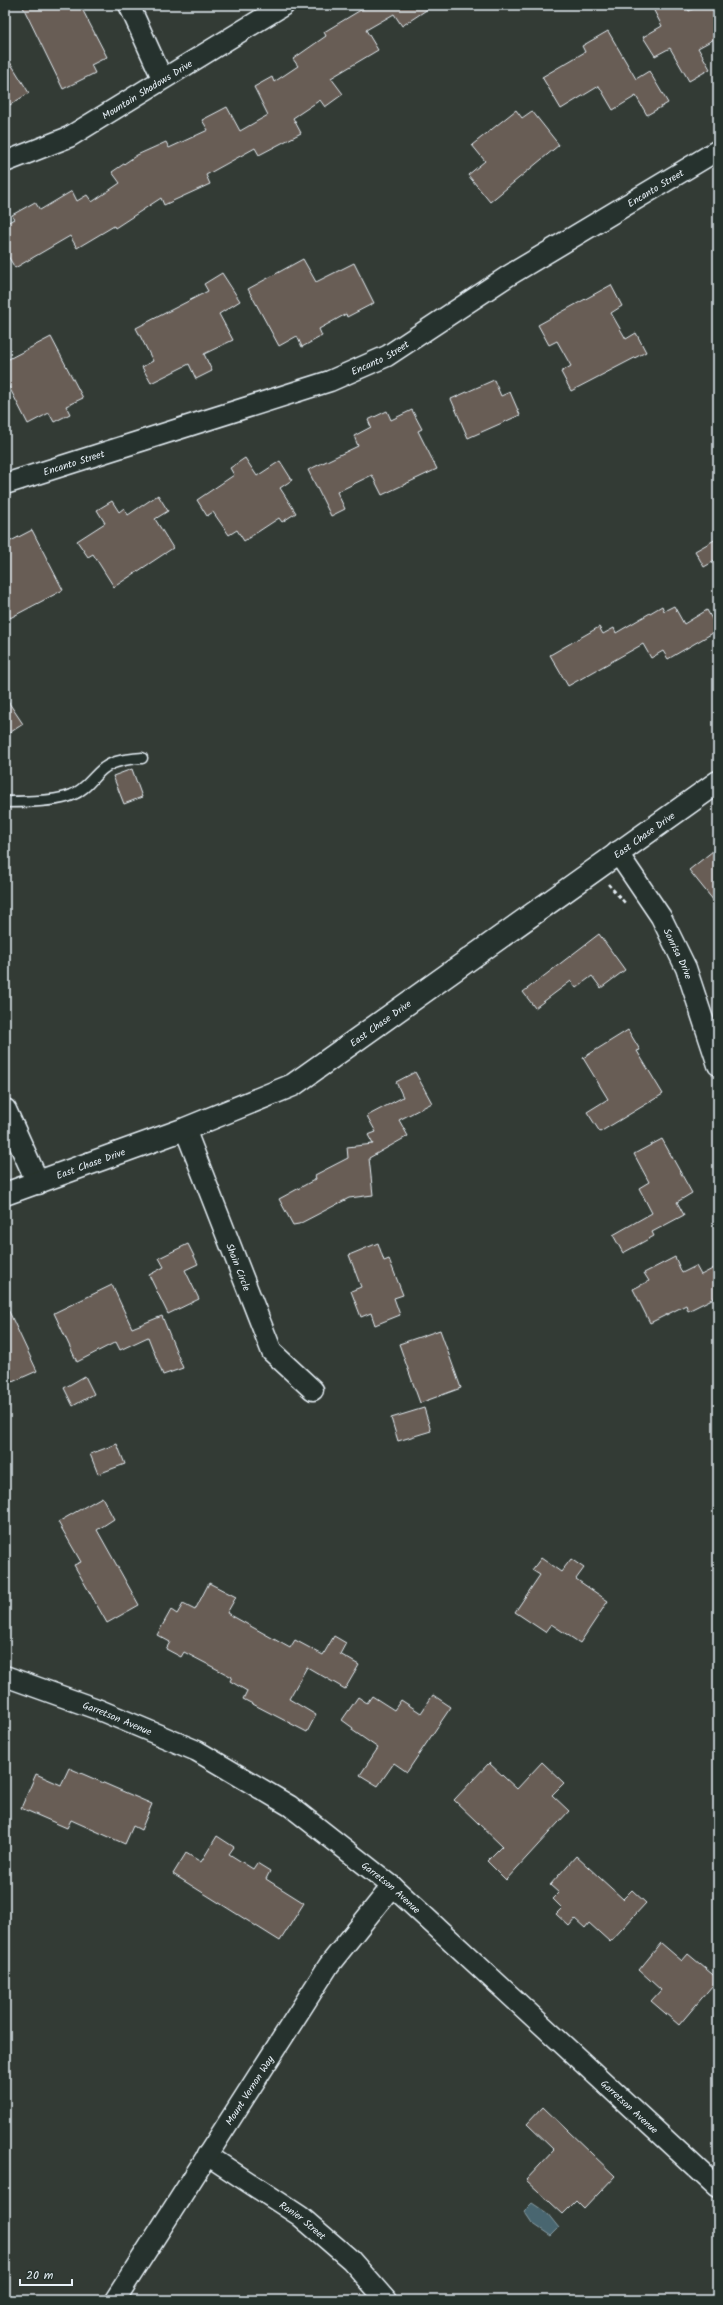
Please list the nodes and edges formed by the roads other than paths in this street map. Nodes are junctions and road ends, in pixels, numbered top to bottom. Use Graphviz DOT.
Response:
graph roads {
  1 [pos="129,5"];
  2 [pos="284,5"];
  3 [pos="162,78"];
  4 [pos="718,150"];
  5 [pos="5,162"];
  6 [pos="5,484"];
  7 [pos="142,758"];
  8 [pos="718,782"];
  9 [pos="5,802"];
  10 [pos="617,852"];
  11 [pos="718,1065"];
  12 [pos="5,1110"];
  13 [pos="185,1129"];
  14 [pos="38,1183"];
  15 [pos="5,1194"];
  16 [pos="313,1390"];
  17 [pos="5,1676"];
  18 [pos="392,1886"];
  19 [pos="207,2155"];
  20 [pos="718,2188"];
  21 [pos="115,2300"];
  22 [pos="386,2300"];
  1 -- 3 [label="street"];
  2 -- 3 [label="street, Mountain Shadows Drive"];
  3 -- 5 [label="street, Mountain Shadows Drive"];
  4 -- 6 [label="street, Encanto Street"];
  7 -- 9 [label="lane"];
  8 -- 10 [label="street, East Chase Drive"];
  10 -- 11 [label="street, Sonrisa Drive"];
  10 -- 13 [label="street, East Chase Drive"];
  12 -- 14 [label="street"];
  13 -- 14 [label="street, East Chase Drive"];
  13 -- 16 [label="street, Shain Circle"];
  14 -- 15 [label="street, East Chase Drive"];
  17 -- 18 [label="street, Garretson Avenue"];
  18 -- 19 [label="street, Mount Vernon Way"];
  18 -- 20 [label="street, Garretson Avenue"];
  19 -- 21 [label="street, Mount Vernon Way"];
  19 -- 22 [label="street, Ranier Street"];
}
